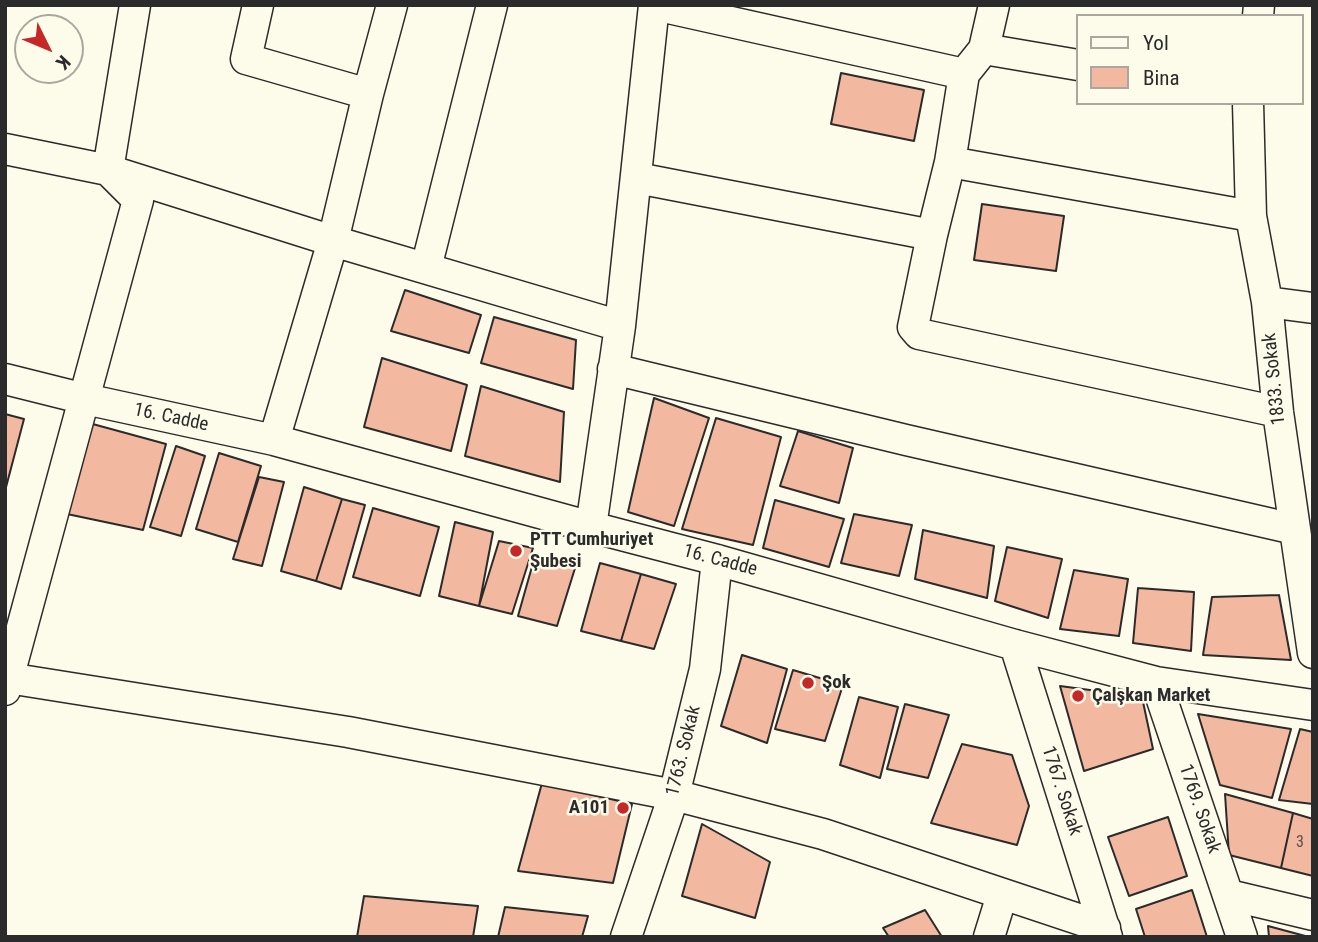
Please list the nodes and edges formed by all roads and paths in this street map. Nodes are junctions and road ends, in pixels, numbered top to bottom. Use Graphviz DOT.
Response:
graph roads {
  1 [pos="135,5"];
  2 [pos="258,5"];
  3 [pos="392,5"];
  4 [pos="492,5"];
  5 [pos="654,5"];
  6 [pos="994,5"];
  7 [pos="984,49"];
  8 [pos="1076,65"];
  9 [pos="964,74"];
  10 [pos="368,94"];
  11 [pos="1248,105"];
  12 [pos="5,149"];
  13 [pos="950,162"];
  14 [pos="108,170"];
  15 [pos="637,178"];
  16 [pos="1251,216"];
  17 [pos="932,234"];
  18 [pos="333,241"];
  19 [pos="426,268"];
  20 [pos="1267,302"];
  21 [pos="1313,308"];
  22 [pos="620,326"];
  23 [pos="613,369"];
  24 [pos="5,379"];
  25 [pos="85,399"];
  26 [pos="1278,412"];
  27 [pos="274,440"];
  28 [pos="1301,496"];
  29 [pos="591,527"];
  30 [pos="1294,529"];
  31 [pos="717,560"];
  32 [pos="1015,645"];
  33 [pos="1313,653"];
  34 [pos="1156,682"];
  35 [pos="6,684"];
  36 [pos="1313,705"];
  37 [pos="674,795"];
  38 [pos="1002,895"];
  39 [pos="1229,895"];
  40 [pos="1313,915"];
  41 [pos="1106,933"];
  42 [pos="626,937"];
  43 [pos="989,937"];
  44 [pos="1242,937"];
  1 -- 14 [label="street"];
  2 -- 10 [label="street"];
  3 -- 10 [label="street"];
  4 -- 19 [label="street"];
  5 -- 9 [label="street"];
  5 -- 15 [label="street"];
  6 -- 7 [label="street"];
  7 -- 8 [label="street"];
  7 -- 9 [label="street"];
  9 -- 13 [label="street"];
  10 -- 18 [label="street"];
  11 -- 16 [label="street, 1833. Sokak"];
  12 -- 14 [label="street"];
  13 -- 16 [label="street"];
  13 -- 17 [label="street"];
  14 -- 18 [label="street"];
  14 -- 25 [label="street"];
  15 -- 17 [label="street"];
  15 -- 22 [label="street"];
  16 -- 20 [label="street, 1833. Sokak"];
  17 -- 26 [label="street"];
  18 -- 19 [label="street"];
  18 -- 27 [label="street"];
  19 -- 22 [label="street"];
  20 -- 21 [label="street"];
  20 -- 26 [label="street, 1833. Sokak"];
  22 -- 23 [label="street"];
  23 -- 29 [label="street"];
  23 -- 30 [label="street"];
  24 -- 25 [label="street, 16. Cadde"];
  25 -- 27 [label="street, 16. Cadde"];
  25 -- 35 [label="street"];
  26 -- 28 [label="street, 1833. Sokak"];
  27 -- 29 [label="street, 16. Cadde"];
  28 -- 30 [label="street, 1833. Sokak"];
  29 -- 31 [label="street, 16. Cadde"];
  30 -- 33 [label="street, 1833. Sokak"];
  31 -- 32 [label="street, 16. Cadde"];
  31 -- 37 [label="street, 1763. Sokak"];
  32 -- 34 [label="street, 16. Cadde"];
  32 -- 41 [label="street, 1767. Sokak"];
  34 -- 36 [label="street, 16. Cadde"];
  34 -- 39 [label="street, 1769. Sokak"];
  35 -- 37 [label="street"];
  37 -- 38 [label="street"];
  37 -- 42 [label="street, 1763. Sokak"];
  38 -- 41 [label="street"];
  38 -- 43 [label="street"];
  39 -- 40 [label="street"];
  39 -- 44 [label="street, 1769. Sokak"];
}
